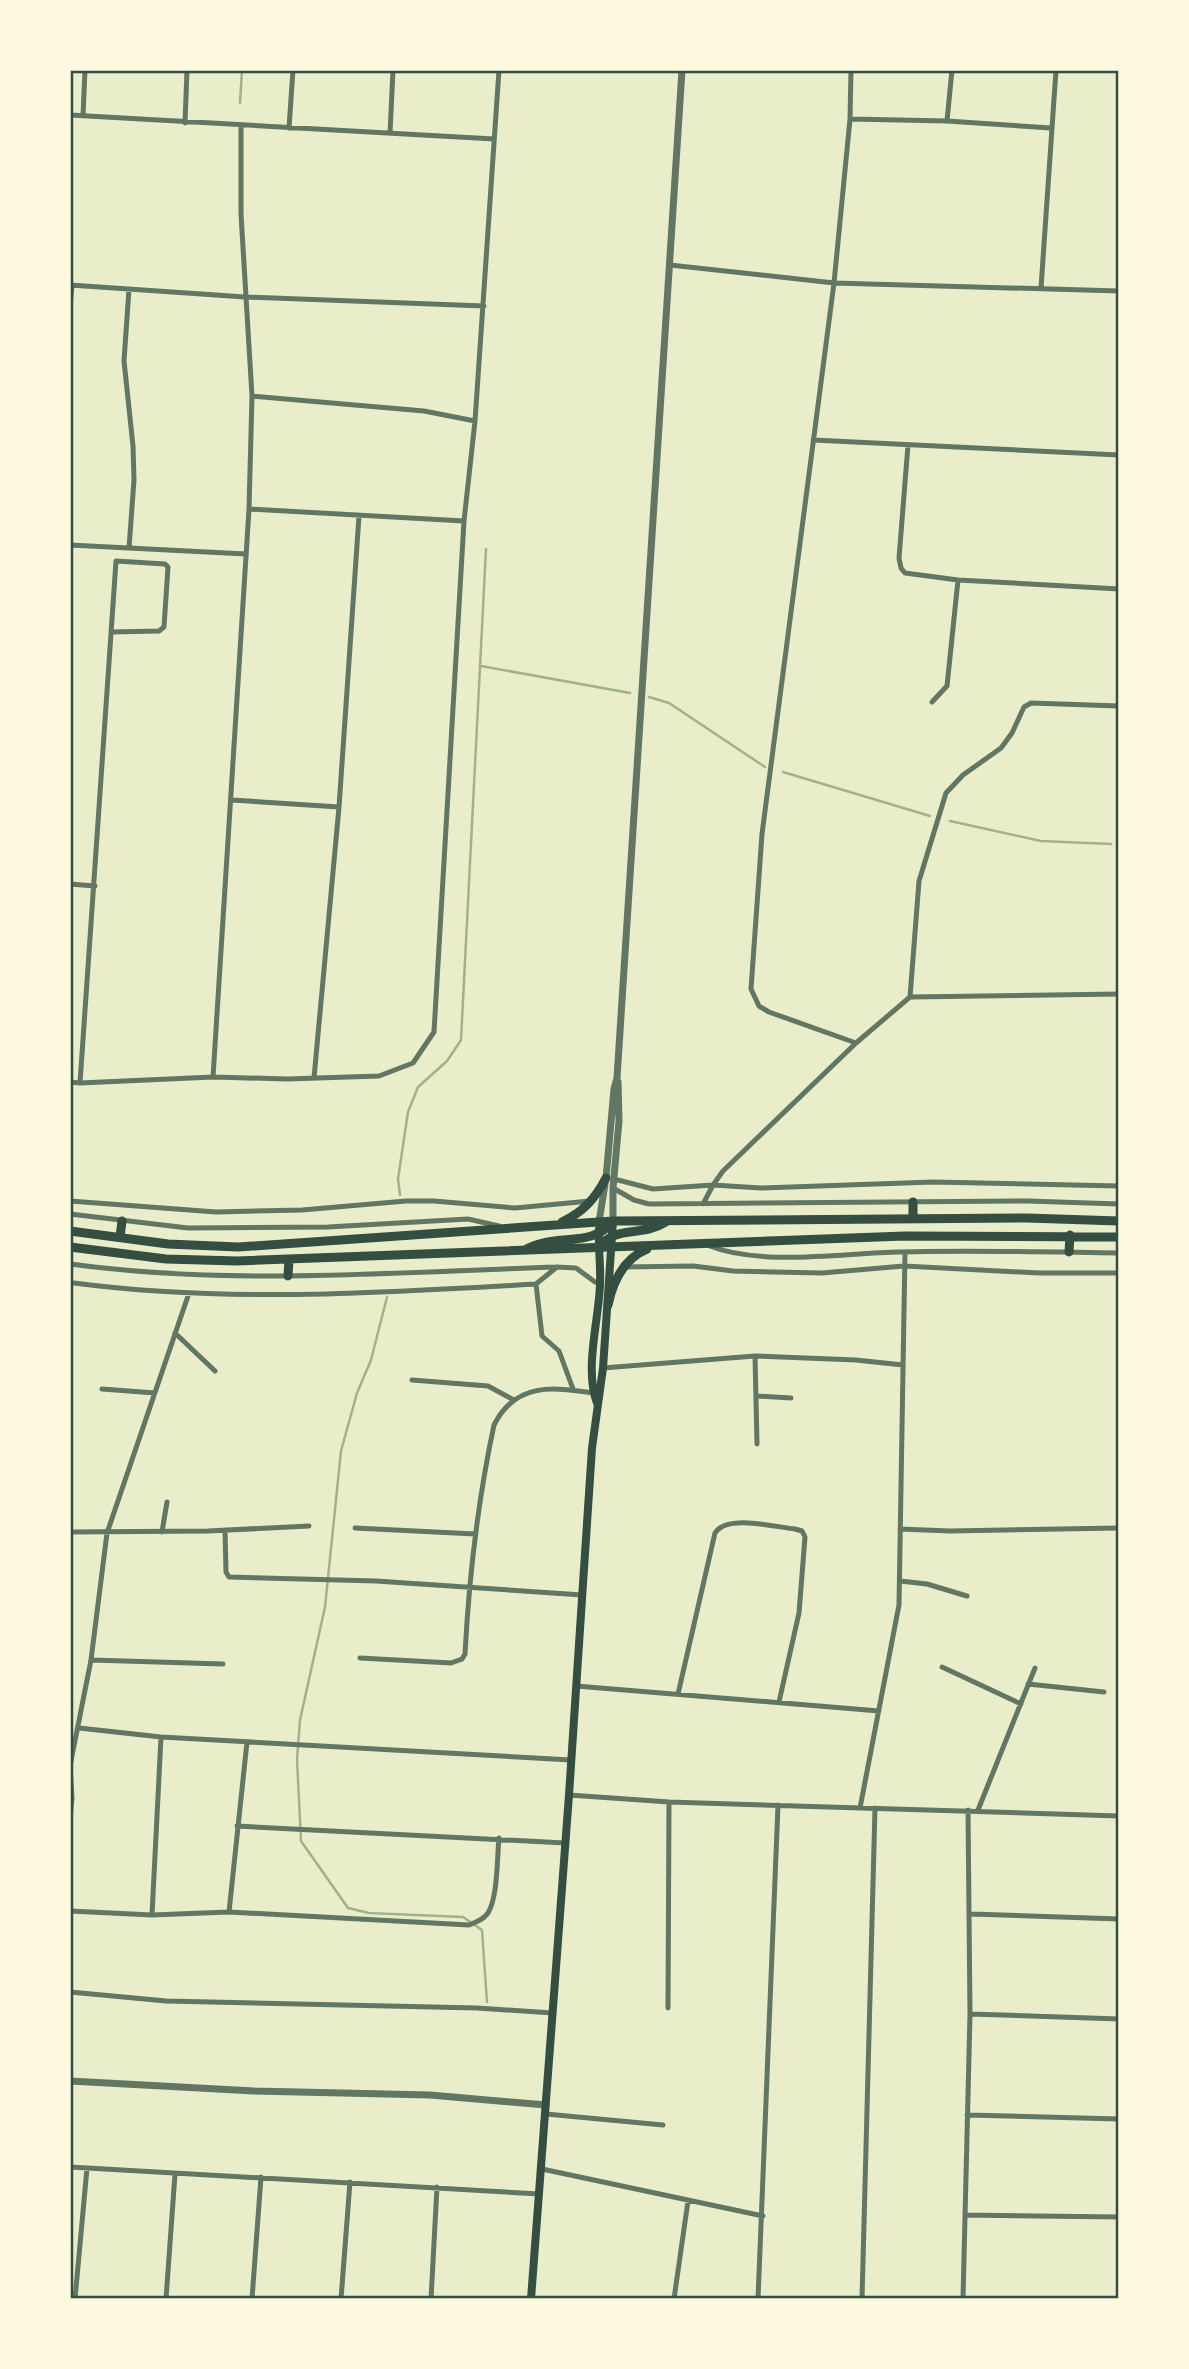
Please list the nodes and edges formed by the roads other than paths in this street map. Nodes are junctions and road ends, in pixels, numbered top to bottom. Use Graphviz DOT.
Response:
graph roads {
  1 [pos="85,70"];
  2 [pos="187,70"];
  3 [pos="293,70"];
  4 [pos="393,70"];
  5 [pos="499,70"];
  6 [pos="682,70"];
  7 [pos="851,70"];
  8 [pos="952,70"];
  9 [pos="1056,70"];
  10 [pos="70,115"];
  11 [pos="83,116"];
  12 [pos="850,119"];
  13 [pos="947,121"];
  14 [pos="185,122"];
  15 [pos="241,127"];
  16 [pos="289,128"];
  17 [pos="1051,128"];
  18 [pos="390,133"];
  19 [pos="494,139"];
  20 [pos="670,265"];
  21 [pos="834,283"];
  22 [pos="71,285"];
  23 [pos="1041,288"];
  24 [pos="129,289"];
  25 [pos="1119,290"];
  26 [pos="246,297"];
  27 [pos="70,306"];
  28 [pos="484,306"];
  29 [pos="252,396"];
  30 [pos="475,421"];
  31 [pos="813,440"];
  32 [pos="908,445"];
  33 [pos="1119,455"];
  34 [pos="249,509"];
  35 [pos="359,516"];
  36 [pos="464,521"];
  37 [pos="70,545"];
  38 [pos="130,548"];
  39 [pos="246,554"];
  40 [pos="958,580"];
  41 [pos="1119,589"];
  42 [pos="111,632"];
  43 [pos="932,702"];
  44 [pos="1119,706"];
  45 [pos="232,800"];
  46 [pos="339,807"];
  47 [pos="70,884"];
  48 [pos="94,886"];
  49 [pos="1119,994"];
  50 [pos="909,997"];
  51 [pos="856,1043"];
  52 [pos="213,1077"];
  53 [pos="314,1078"];
  54 [pos="617,1078"];
  55 [pos="70,1082"];
  56 [pos="80,1083"];
  57 [pos="611,1182"];
  58 [pos="713,1185"];
  59 [pos="1119,1186"];
  60 [pos="70,1201"];
  61 [pos="593,1201"];
  62 [pos="913,1202"];
  63 [pos="704,1204"];
  64 [pos="1119,1204"];
  65 [pos="70,1214"];
  66 [pos="913,1219"];
  67 [pos="122,1221"];
  68 [pos="613,1221"];
  69 [pos="667,1221"];
  70 [pos="1119,1221"];
  71 [pos="599,1222"];
  72 [pos="555,1225"];
  73 [pos="505,1228"];
  74 [pos="70,1231"];
  75 [pos="612,1234"];
  76 [pos="598,1235"];
  77 [pos="1070,1236"];
  78 [pos="120,1237"];
  79 [pos="1119,1237"];
  80 [pos="706,1245"];
  81 [pos="655,1246"];
  82 [pos="70,1247"];
  83 [pos="598,1248"];
  84 [pos="612,1248"];
  85 [pos="524,1251"];
  86 [pos="905,1252"];
  87 [pos="1069,1252"];
  88 [pos="1119,1253"];
  89 [pos="289,1259"];
  90 [pos="70,1264"];
  91 [pos="904,1266"];
  92 [pos="557,1267"];
  93 [pos="623,1267"];
  94 [pos="1119,1273"];
  95 [pos="288,1276"];
  96 [pos="74,1283"];
  97 [pos="600,1283"];
  98 [pos="536,1284"];
  99 [pos="189,1293"];
  100 [pos="608,1305"];
  101 [pos="174,1333"];
  102 [pos="755,1356"];
  103 [pos="903,1365"];
  104 [pos="603,1368"];
  105 [pos="215,1371"];
  106 [pos="412,1380"];
  107 [pos="102,1389"];
  108 [pos="573,1389"];
  109 [pos="155,1393"];
  110 [pos="597,1393"];
  111 [pos="756,1396"];
  112 [pos="791,1398"];
  113 [pos="512,1399"];
  114 [pos="757,1444"];
  115 [pos="167,1502"];
  116 [pos="310,1526"];
  117 [pos="355,1528"];
  118 [pos="1119,1528"];
  119 [pos="900,1529"];
  120 [pos="225,1530"];
  121 [pos="70,1532"];
  122 [pos="162,1532"];
  123 [pos="107,1533"];
  124 [pos="475,1534"];
  125 [pos="900,1581"];
  126 [pos="468,1589"];
  127 [pos="582,1595"];
  128 [pos="967,1596"];
  129 [pos="360,1658"];
  130 [pos="91,1660"];
  131 [pos="223,1664"];
  132 [pos="942,1667"];
  133 [pos="1035,1668"];
  134 [pos="1028,1684"];
  135 [pos="576,1686"];
  136 [pos="1104,1692"];
  137 [pos="678,1694"];
  138 [pos="779,1702"];
  139 [pos="1021,1704"];
  140 [pos="879,1710"];
  141 [pos="79,1728"];
  142 [pos="161,1737"];
  143 [pos="247,1742"];
  144 [pos="571,1760"];
  145 [pos="70,1766"];
  146 [pos="569,1795"];
  147 [pos="71,1798"];
  148 [pos="669,1802"];
  149 [pos="778,1805"];
  150 [pos="860,1808"];
  151 [pos="875,1808"];
  152 [pos="968,1810"];
  153 [pos="978,1810"];
  154 [pos="1119,1816"];
  155 [pos="70,1819"];
  156 [pos="237,1826"];
  157 [pos="499,1838"];
  158 [pos="565,1843"];
  159 [pos="70,1911"];
  160 [pos="229,1912"];
  161 [pos="971,1914"];
  162 [pos="152,1915"];
  163 [pos="1119,1919"];
  164 [pos="70,1992"];
  165 [pos="668,2008"];
  166 [pos="552,2013"];
  167 [pos="970,2014"];
  168 [pos="1119,2019"];
  169 [pos="70,2081"];
  170 [pos="546,2110"];
  171 [pos="967,2115"];
  172 [pos="1119,2119"];
  173 [pos="663,2125"];
  174 [pos="70,2166"];
  175 [pos="87,2168"];
  176 [pos="542,2169"];
  177 [pos="175,2174"];
  178 [pos="261,2177"];
  179 [pos="350,2182"];
  180 [pos="437,2187"];
  181 [pos="539,2193"];
  182 [pos="688,2201"];
  183 [pos="965,2215"];
  184 [pos="762,2216"];
  185 [pos="1119,2217"];
  186 [pos="75,2299"];
  187 [pos="166,2299"];
  188 [pos="252,2299"];
  189 [pos="341,2299"];
  190 [pos="431,2299"];
  191 [pos="531,2299"];
  192 [pos="674,2299"];
  193 [pos="758,2299"];
  194 [pos="862,2299"];
  195 [pos="963,2299"];
  1 -- 11 [label="street"];
  2 -- 14 [label="street"];
  3 -- 16 [label="street"];
  4 -- 18 [label="street"];
  5 -- 19 [label="street"];
  6 -- 20 [label="street"];
  7 -- 12 [label="street"];
  8 -- 13 [label="street"];
  9 -- 17 [label="street"];
  10 -- 11 [label="street"];
  11 -- 14 [label="street"];
  12 -- 13 [label="street"];
  12 -- 21 [label="street"];
  13 -- 17 [label="street"];
  14 -- 15 [label="street"];
  15 -- 16 [label="street"];
  15 -- 26 [label="street"];
  16 -- 18 [label="street"];
  17 -- 23 [label="street"];
  18 -- 19 [label="street"];
  19 -- 28 [label="street"];
  20 -- 21 [label="street"];
  20 -- 54 [label="street"];
  21 -- 23 [label="street"];
  21 -- 31 [label="street"];
  22 -- 24 [label="street"];
  22 -- 27 [label="street"];
  23 -- 25 [label="street"];
  24 -- 26 [label="street"];
  24 -- 38 [label="street"];
  26 -- 28 [label="street"];
  26 -- 29 [label="street"];
  28 -- 30 [label="street"];
  29 -- 30 [label="street"];
  29 -- 34 [label="street"];
  30 -- 36 [label="street"];
  31 -- 32 [label="street"];
  31 -- 51 [label="street"];
  32 -- 33 [label="street"];
  32 -- 40 [label="street"];
  34 -- 35 [label="street"];
  34 -- 39 [label="street"];
  35 -- 36 [label="street"];
  35 -- 46 [label="street"];
  36 -- 53 [label="street"];
  37 -- 38 [label="street"];
  38 -- 39 [label="street"];
  39 -- 45 [label="street"];
  40 -- 41 [label="street"];
  40 -- 43 [label="street"];
  42 -- 42 [label="street"];
  42 -- 48 [label="street"];
  44 -- 50 [label="street"];
  45 -- 46 [label="street"];
  45 -- 52 [label="street"];
  46 -- 53 [label="street"];
  47 -- 48 [label="street"];
  48 -- 56 [label="street"];
  49 -- 50 [label="street"];
  50 -- 51 [label="street"];
  51 -- 58 [label="street"];
  52 -- 53 [label="street"];
  52 -- 56 [label="street"];
  54 -- 57 [label="street"];
  54 -- 57 [label="street"];
  55 -- 56 [label="street"];
  57 -- 58 [label="street"];
  57 -- 61 [label="highway"];
  57 -- 63 [label="street"];
  57 -- 68 [label="street"];
  57 -- 71 [label="street"];
  58 -- 59 [label="street"];
  58 -- 63 [label="street"];
  60 -- 61 [label="street"];
  61 -- 72 [label="highway"];
  62 -- 63 [label="street"];
  62 -- 64 [label="street"];
  62 -- 66 [label="highway"];
  65 -- 67 [label="street"];
  66 -- 69 [label="highway"];
  66 -- 70 [label="highway"];
  67 -- 73 [label="street"];
  67 -- 78 [label="highway"];
  68 -- 69 [label="highway"];
  68 -- 71 [label="highway"];
  68 -- 75 [label="main road"];
  68 -- 76 [label="highway"];
  69 -- 75 [label="highway"];
  71 -- 72 [label="highway"];
  71 -- 76 [label="main road"];
  72 -- 73 [label="highway"];
  73 -- 78 [label="highway"];
  74 -- 78 [label="highway"];
  75 -- 83 [label="highway"];
  75 -- 84 [label="main road"];
  76 -- 83 [label="main road"];
  76 -- 85 [label="highway"];
  77 -- 79 [label="highway"];
  77 -- 80 [label="highway"];
  77 -- 87 [label="highway"];
  80 -- 81 [label="highway"];
  80 -- 86 [label="street"];
  81 -- 84 [label="highway"];
  81 -- 93 [label="highway"];
  82 -- 89 [label="highway"];
  83 -- 84 [label="highway"];
  83 -- 85 [label="highway"];
  83 -- 97 [label="main road"];
  84 -- 100 [label="main road"];
  85 -- 89 [label="highway"];
  86 -- 87 [label="street"];
  86 -- 91 [label="street"];
  87 -- 88 [label="street"];
  89 -- 95 [label="highway"];
  90 -- 95 [label="street"];
  91 -- 93 [label="street"];
  91 -- 94 [label="street"];
  91 -- 103 [label="street"];
  92 -- 95 [label="street"];
  92 -- 97 [label="street"];
  92 -- 98 [label="street"];
  93 -- 100 [label="highway"];
  96 -- 99 [label="street"];
  97 -- 110 [label="main road"];
  98 -- 99 [label="street"];
  98 -- 108 [label="street"];
  99 -- 101 [label="street"];
  100 -- 104 [label="main road"];
  101 -- 105 [label="street"];
  101 -- 109 [label="street"];
  102 -- 103 [label="street"];
  102 -- 104 [label="street"];
  102 -- 111 [label="street"];
  103 -- 119 [label="street"];
  104 -- 110 [label="main road"];
  106 -- 113 [label="street"];
  107 -- 109 [label="street"];
  108 -- 110 [label="street"];
  108 -- 113 [label="street"];
  109 -- 123 [label="street"];
  110 -- 127 [label="main road"];
  111 -- 112 [label="street"];
  111 -- 114 [label="street"];
  113 -- 124 [label="street"];
  115 -- 122 [label="street"];
  116 -- 120 [label="street"];
  117 -- 124 [label="street"];
  118 -- 119 [label="street"];
  119 -- 125 [label="street"];
  120 -- 122 [label="street"];
  120 -- 126 [label="street"];
  121 -- 123 [label="street"];
  122 -- 123 [label="street"];
  123 -- 130 [label="street"];
  124 -- 126 [label="street"];
  125 -- 128 [label="street"];
  125 -- 140 [label="street"];
  126 -- 127 [label="street"];
  126 -- 129 [label="street"];
  127 -- 135 [label="main road"];
  130 -- 131 [label="street"];
  130 -- 141 [label="street"];
  132 -- 139 [label="street"];
  133 -- 134 [label="street"];
  134 -- 136 [label="street"];
  134 -- 139 [label="street"];
  135 -- 137 [label="street"];
  135 -- 144 [label="main road"];
  137 -- 138 [label="street"];
  137 -- 138 [label="street"];
  138 -- 140 [label="street"];
  139 -- 153 [label="street"];
  140 -- 150 [label="street"];
  141 -- 142 [label="street"];
  141 -- 145 [label="street"];
  142 -- 143 [label="street"];
  142 -- 162 [label="street"];
  143 -- 144 [label="street"];
  143 -- 156 [label="street"];
  144 -- 146 [label="main road"];
  145 -- 147 [label="street"];
  146 -- 148 [label="street"];
  146 -- 158 [label="main road"];
  147 -- 155 [label="street"];
  148 -- 149 [label="street"];
  148 -- 165 [label="street"];
  149 -- 150 [label="street"];
  149 -- 184 [label="street"];
  150 -- 151 [label="street"];
  151 -- 152 [label="street"];
  151 -- 194 [label="street"];
  152 -- 153 [label="street"];
  152 -- 161 [label="street"];
  153 -- 154 [label="street"];
  156 -- 157 [label="street"];
  156 -- 160 [label="street"];
  157 -- 158 [label="street"];
  157 -- 160 [label="street"];
  158 -- 166 [label="main road"];
  159 -- 162 [label="street"];
  160 -- 162 [label="street"];
  161 -- 163 [label="street"];
  161 -- 167 [label="street"];
  164 -- 166 [label="street"];
  166 -- 170 [label="main road"];
  167 -- 168 [label="street"];
  167 -- 171 [label="street"];
  169 -- 170 [label="street"];
  170 -- 173 [label="street"];
  170 -- 176 [label="main road"];
  171 -- 172 [label="street"];
  171 -- 183 [label="street"];
  174 -- 175 [label="street"];
  175 -- 177 [label="street"];
  175 -- 186 [label="street"];
  176 -- 181 [label="main road"];
  176 -- 182 [label="street"];
  177 -- 178 [label="street"];
  177 -- 187 [label="street"];
  178 -- 179 [label="street"];
  178 -- 188 [label="street"];
  179 -- 180 [label="street"];
  179 -- 189 [label="street"];
  180 -- 181 [label="street"];
  180 -- 190 [label="street"];
  181 -- 191 [label="main road"];
  182 -- 184 [label="street"];
  182 -- 192 [label="street"];
  183 -- 185 [label="street"];
  183 -- 195 [label="street"];
  184 -- 193 [label="street"];
}
